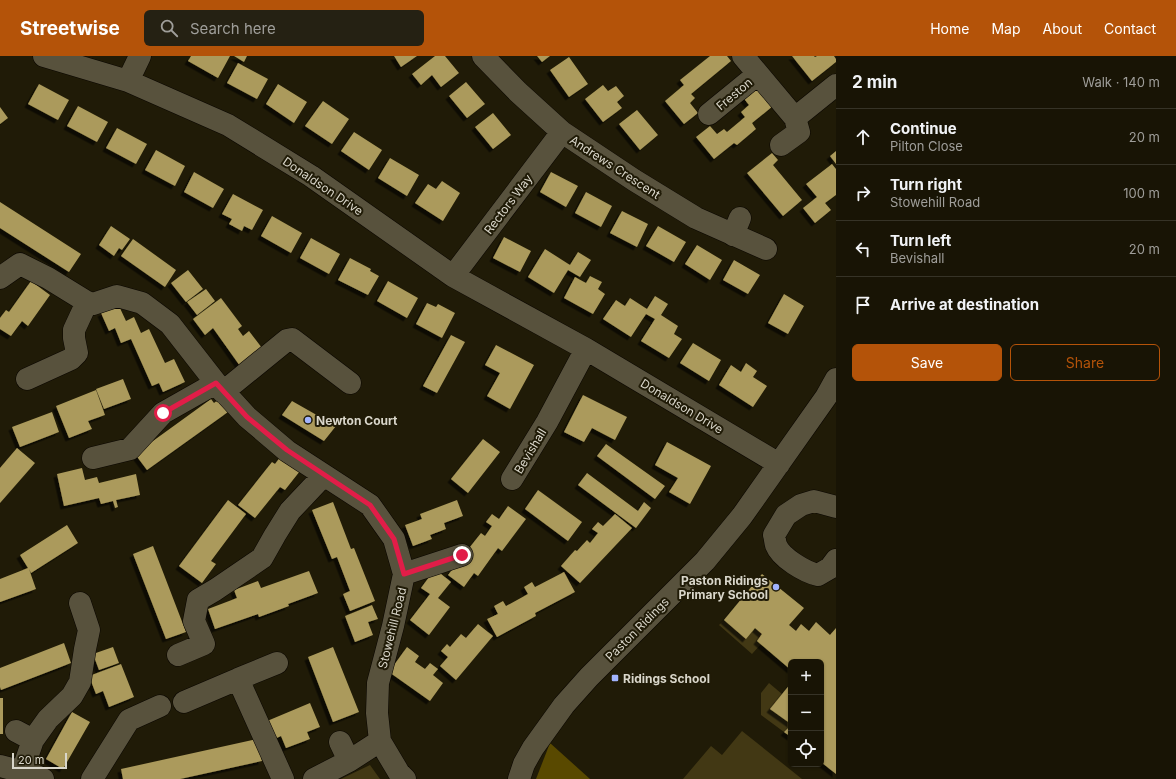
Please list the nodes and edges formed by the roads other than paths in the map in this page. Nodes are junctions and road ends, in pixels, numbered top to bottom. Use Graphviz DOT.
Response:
graph roads {
  1 [pos="44,56"];
  2 [pos="140,56"];
  3 [pos="484,56"];
  4 [pos="743,56"];
  5 [pos="758,74"];
  6 [pos="128,81"];
  7 [pos="836,85"];
  8 [pos="709,114"];
  9 [pos="795,118"];
  10 [pos="562,132"];
  11 [pos="781,145"];
  12 [pos="766,249"];
  13 [pos="453,276"];
  14 [pos="0,278"];
  15 [pos="87,302"];
  16 [pos="586,349"];
  17 [pos="26,379"];
  18 [pos="350,383"];
  19 [pos="220,387"];
  20 [pos="833,393"];
  21 [pos="93,458"];
  22 [pos="779,464"];
  23 [pos="324,475"];
  24 [pos="512,479"];
  25 [pos="836,507"];
  26 [pos="462,555"];
  27 [pos="836,560"];
  28 [pos="404,574"];
  29 [pos="80,603"];
  30 [pos="178,655"];
  31 [pos="277,663"];
  32 [pos="238,679"];
  33 [pos="184,702"];
  34 [pos="160,706"];
  35 [pos="380,741"];
  36 [pos="7,771"];
  37 [pos="522,771"];
  38 [pos="43,779"];
  39 [pos="92,779"];
  40 [pos="283,779"];
  41 [pos="314,779"];
  42 [pos="405,779"];
  43 [pos="504,779"];
  1 -- 6 [label="street, Donaldson Drive"];
  2 -- 6 [label="street"];
  3 -- 10 [label="street, Andrews Crescent"];
  4 -- 5 [label="street, Freston"];
  5 -- 8 [label="street, Freston"];
  5 -- 9 [label="street, Freston"];
  6 -- 13 [label="street, Donaldson Drive"];
  7 -- 9 [label="street"];
  9 -- 11 [label="street"];
  10 -- 12 [label="street, Andrews Crescent"];
  10 -- 13 [label="street, Rectors Way"];
  13 -- 16 [label="street, Donaldson Drive"];
  14 -- 15 [label="street"];
  15 -- 17 [label="street"];
  15 -- 19 [label="street, Stowehill Road"];
  16 -- 22 [label="street, Donaldson Drive"];
  16 -- 24 [label="street, Bevishall"];
  18 -- 19 [label="street"];
  19 -- 21 [label="street"];
  19 -- 23 [label="street, Stowehill Road"];
  20 -- 22 [label="street, Paston Ridings"];
  22 -- 37 [label="street, Paston Ridings"];
  23 -- 28 [label="street, Stowehill Road"];
  23 -- 30 [label="street"];
  25 -- 27 [label="street"];
  26 -- 28 [label="street"];
  28 -- 35 [label="street, Stowehill Road"];
  29 -- 36 [label="street"];
  31 -- 32 [label="street"];
  32 -- 33 [label="street"];
  32 -- 40 [label="street"];
  34 -- 39 [label="street"];
  35 -- 41 [label="street"];
  35 -- 42 [label="street, Stowehill Road"];
  36 -- 38 [label="street"];
  37 -- 43 [label="street, Paston Ridings"];
}
